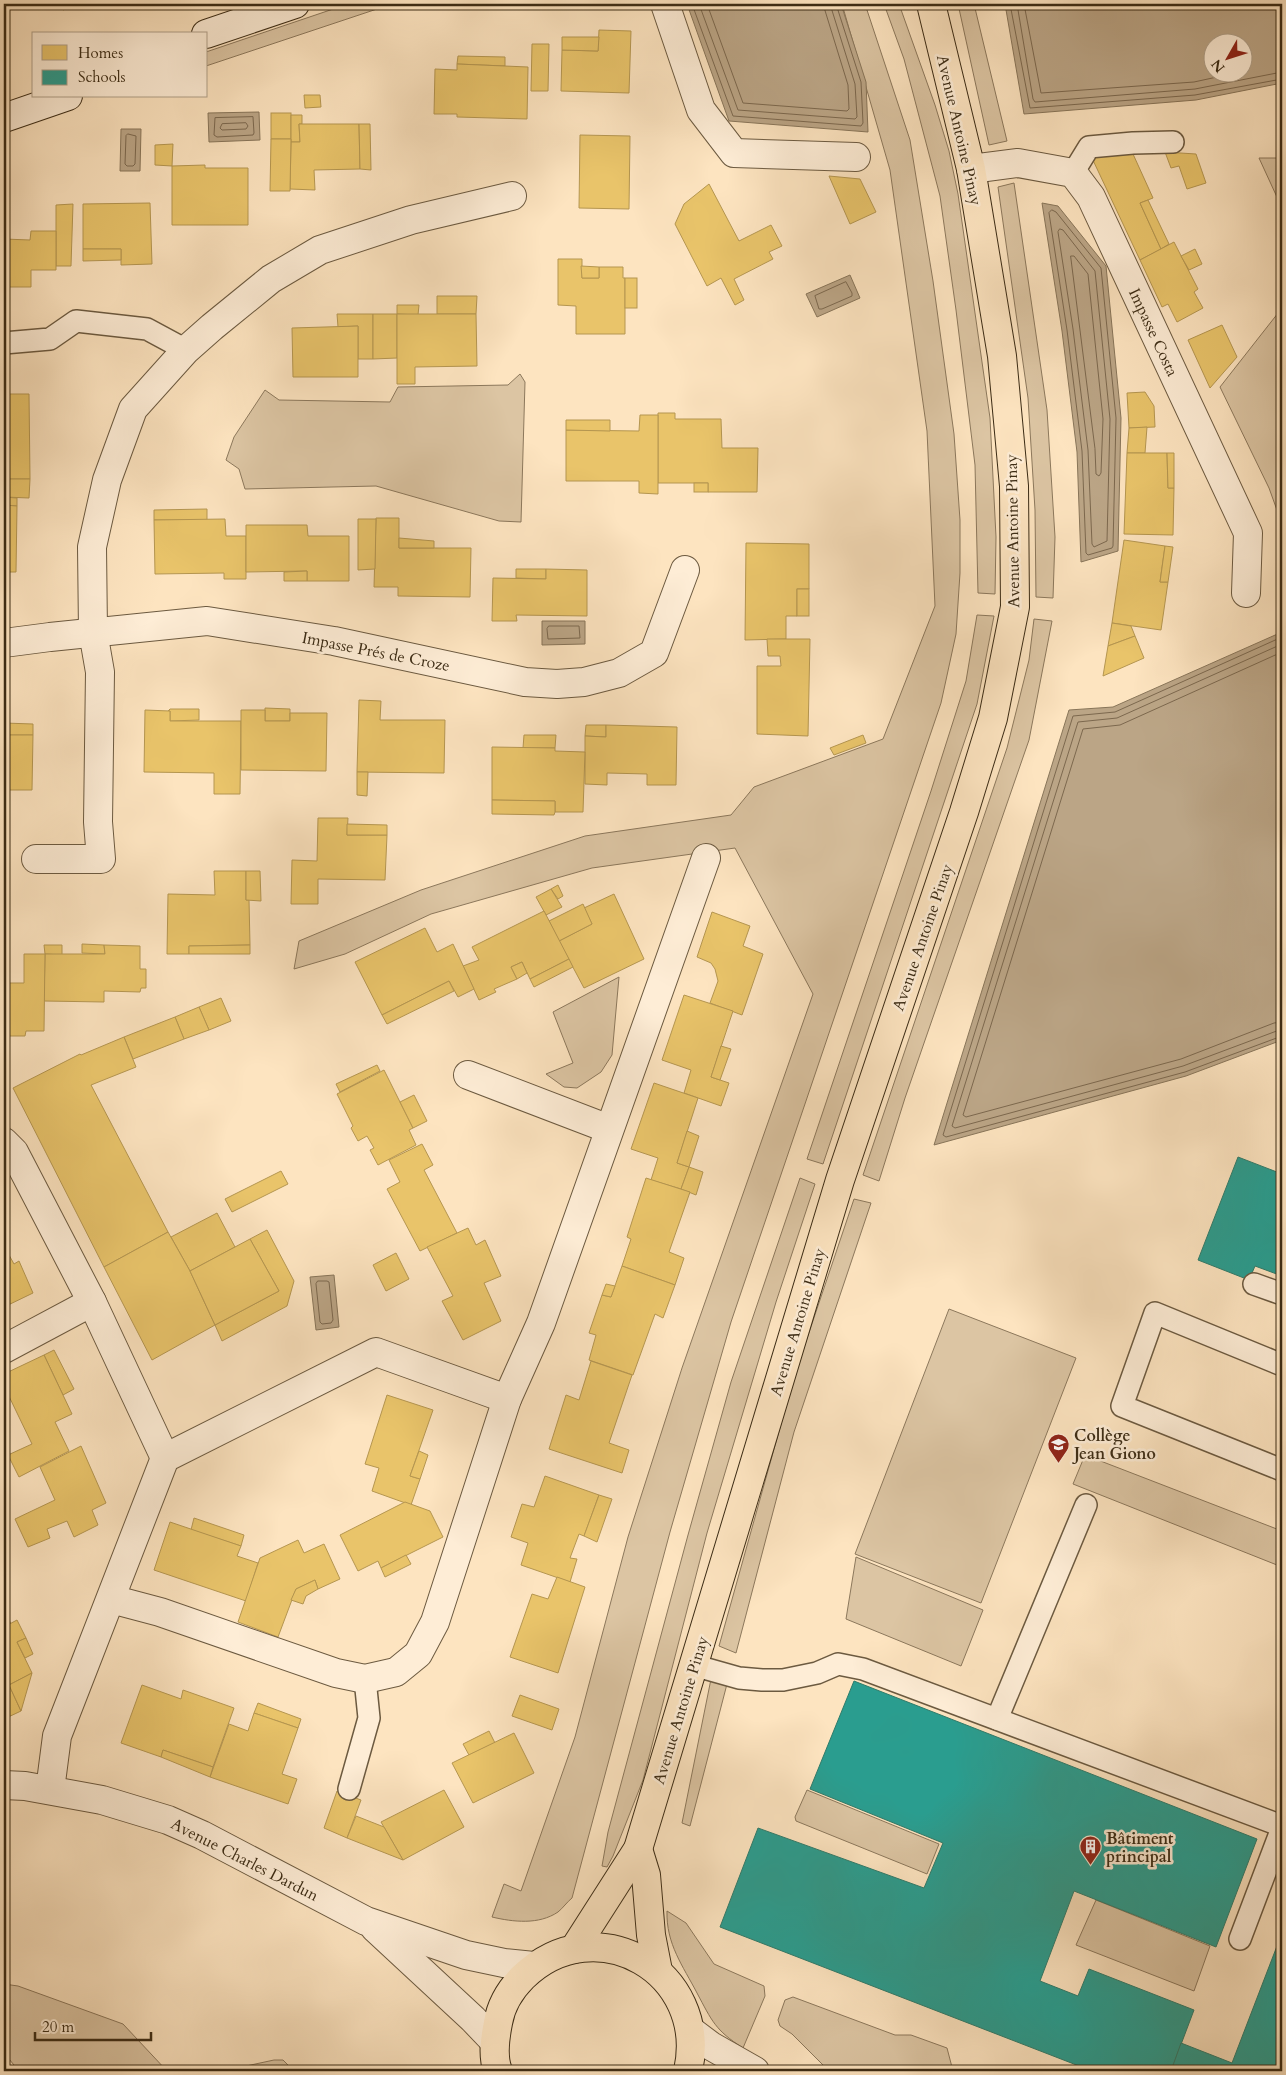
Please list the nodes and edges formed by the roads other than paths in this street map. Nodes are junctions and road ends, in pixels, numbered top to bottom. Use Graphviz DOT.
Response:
graph roads {
  1 [pos="295,4"];
  2 [pos="665,4"];
  3 [pos="931,4"];
  4 [pos="208,33"];
  5 [pos="62,98"];
  6 [pos="4,118"];
  7 [pos="1173,142"];
  8 [pos="856,157"];
  9 [pos="971,169"];
  10 [pos="1073,173"];
  11 [pos="512,196"];
  12 [pos="4,343"];
  13 [pos="186,350"];
  14 [pos="685,570"];
  15 [pos="1246,593"];
  16 [pos="93,632"];
  17 [pos="4,643"];
  18 [pos="706,858"];
  19 [pos="36,860"];
  20 [pos="468,1075"];
  21 [pos="609,1129"];
  22 [pos="4,1142"];
  23 [pos="1254,1284"];
  24 [pos="1282,1294"];
  25 [pos="92,1302"];
  26 [pos="4,1349"];
  27 [pos="1282,1365"];
  28 [pos="507,1399"];
  29 [pos="165,1458"];
  30 [pos="1282,1470"];
  31 [pos="1086,1505"];
  32 [pos="111,1599"];
  33 [pos="693,1665"];
  34 [pos="365,1679"];
  35 [pos="997,1719"];
  36 [pos="4,1785"];
  37 [pos="349,1789"];
  38 [pos="50,1790"];
  39 [pos="1282,1827"];
  40 [pos="638,1849"];
  41 [pos="366,1921"];
  42 [pos="1240,1939"];
  43 [pos="574,1949"];
  44 [pos="534,1966"];
  45 [pos="658,1971"];
  46 [pos="690,2031"];
  47 [pos="494,2042"];
  48 [pos="498,2071"];
  49 [pos="688,2071"];
  50 [pos="755,2071"];
  1 -- 4 [label="street"];
  2 -- 8 [label="street"];
  3 -- 9 [label="main road, Avenue Antoine Pinay"];
  5 -- 6 [label="street"];
  7 -- 10 [label="lane"];
  9 -- 10 [label="street"];
  9 -- 33 [label="main road, Avenue Antoine Pinay"];
  10 -- 15 [label="street, Impasse Costa"];
  11 -- 13 [label="street"];
  12 -- 13 [label="lane"];
  13 -- 16 [label="street"];
  14 -- 16 [label="street, Impasse Prés de Croze"];
  16 -- 17 [label="street, Impasse Prés de Croze"];
  16 -- 19 [label="street"];
  18 -- 21 [label="street"];
  20 -- 21 [label="street"];
  21 -- 28 [label="street"];
  22 -- 25 [label="street"];
  23 -- 24 [label="lane"];
  25 -- 26 [label="street"];
  25 -- 29 [label="street"];
  27 -- 30 [label="lane"];
  28 -- 29 [label="street"];
  28 -- 34 [label="street"];
  29 -- 32 [label="street"];
  31 -- 35 [label="lane"];
  32 -- 34 [label="street"];
  32 -- 38 [label="street"];
  33 -- 35 [label="lane"];
  33 -- 40 [label="main road, Avenue Antoine Pinay"];
  34 -- 37 [label="lane"];
  35 -- 39 [label="lane"];
  36 -- 38 [label="street, Avenue Charles Dardun"];
  38 -- 41 [label="street, Avenue Charles Dardun"];
  39 -- 42 [label="lane"];
  40 -- 43 [label="main road, Avenue Antoine Pinay"];
  40 -- 45 [label="main road"];
  41 -- 44 [label="street, Avenue Charles Dardun"];
  41 -- 47 [label="street, Avenue Charles Dardun"];
  43 -- 44 [label="main road"];
  43 -- 45 [label="main road"];
  44 -- 47 [label="main road"];
  45 -- 46 [label="main road"];
  46 -- 49 [label="main road"];
  46 -- 50 [label="street"];
  47 -- 48 [label="main road"];
}
